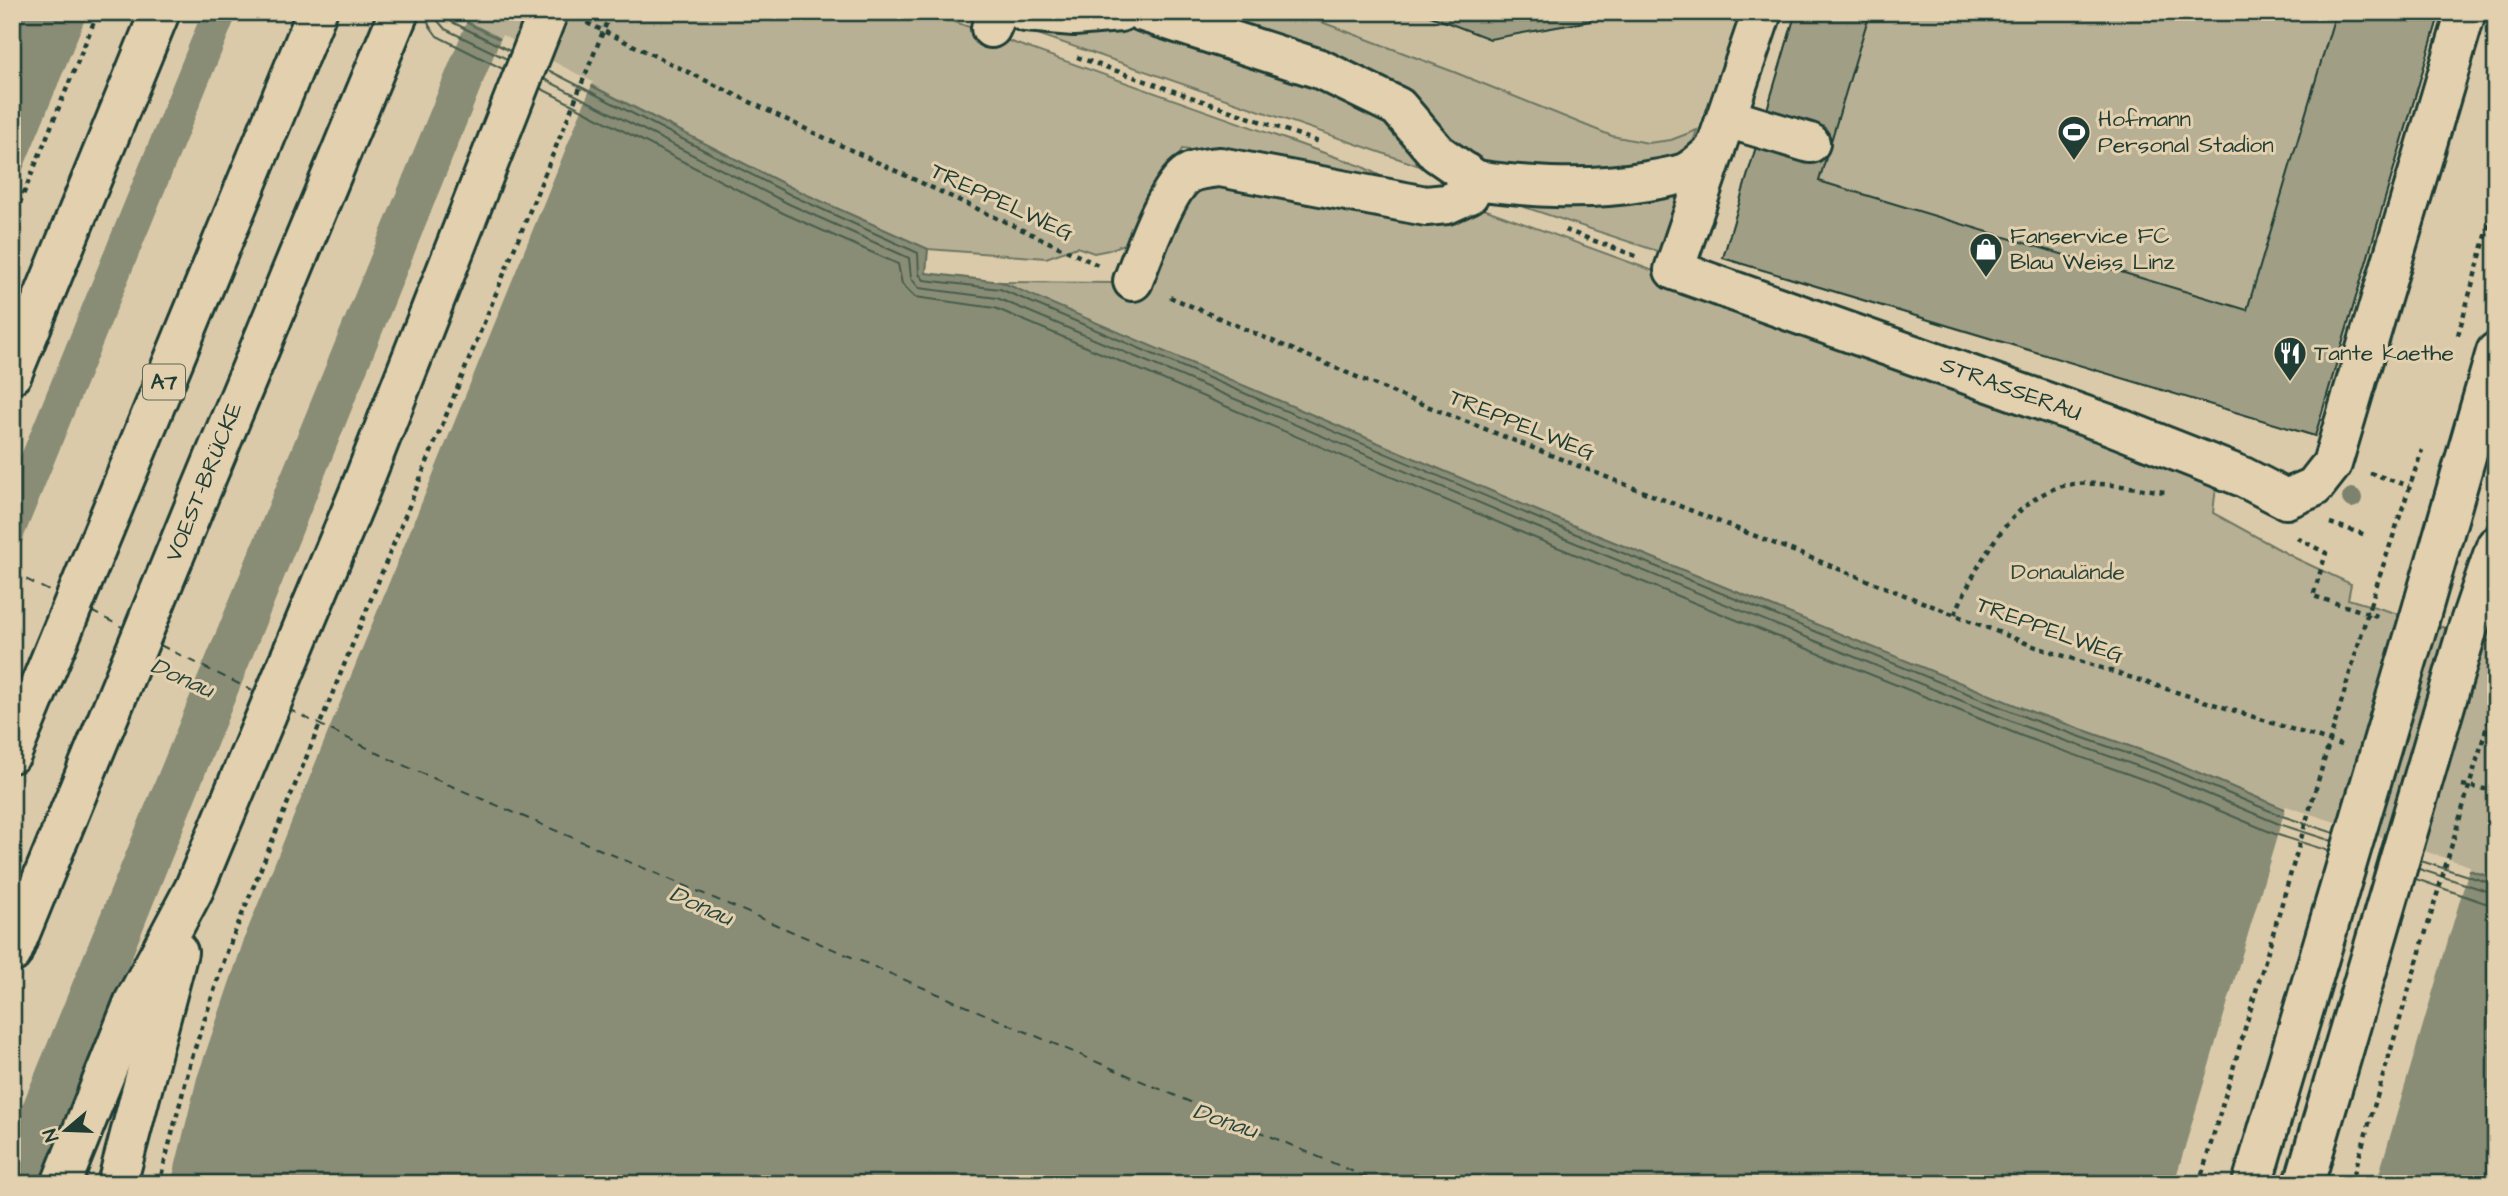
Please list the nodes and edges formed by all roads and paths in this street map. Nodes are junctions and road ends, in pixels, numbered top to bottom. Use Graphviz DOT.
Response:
graph roads {
  1 [pos="98,12"];
  2 [pos="160,12"];
  3 [pos="317,12"];
  4 [pos="399,12"];
  5 [pos="611,12"];
  6 [pos="1026,12"];
  7 [pos="1120,12"];
  8 [pos="1143,12"];
  9 [pos="1762,12"];
  10 [pos="2466,12"];
  11 [pos="563,15"];
  12 [pos="1069,55"];
  13 [pos="1721,134"];
  14 [pos="1810,143"];
  15 [pos="1327,145"];
  16 [pos="1476,180"];
  17 [pos="2496,200"];
  18 [pos="12,222"];
  19 [pos="1559,228"];
  20 [pos="1674,270"];
  21 [pos="1133,281"];
  22 [pos="2456,341"];
  23 [pos="2496,352"];
  24 [pos="12,374"];
  25 [pos="2426,440"];
  26 [pos="2347,467"];
  27 [pos="2409,486"];
  28 [pos="2177,494"];
  29 [pos="2496,546"];
  30 [pos="2326,553"];
  31 [pos="2313,596"];
  32 [pos="1955,614"];
  33 [pos="2496,696"];
  34 [pos="2346,747"];
  35 [pos="12,752"];
  36 [pos="2453,782"];
  37 [pos="2496,791"];
  38 [pos="194,890"];
  39 [pos="12,953"];
  40 [pos="61,1184"];
  41 [pos="117,1184"];
  42 [pos="159,1184"];
  43 [pos="2199,1184"];
  44 [pos="2252,1184"];
  45 [pos="2304,1184"];
  46 [pos="2351,1184"];
  1 -- 18 [label="path"];
  2 -- 24 [label="main road"];
  3 -- 35 [label="main road, A7"];
  4 -- 39 [label="main road, VOEST-BRÜCKE"];
  5 -- 42 [label="path, bridge"];
  6 -- 7 [label="main road"];
  8 -- 16 [label="main road"];
  9 -- 13 [label="main road"];
  10 -- 26 [label="main road"];
  11 -- 21 [label="path, TREPPELWEG"];
  11 -- 38 [label="main road"];
  12 -- 15 [label="path"];
  13 -- 14 [label="main road"];
  13 -- 16 [label="main road"];
  13 -- 20 [label="main road"];
  16 -- 21 [label="main road"];
  17 -- 22 [label="path"];
  19 -- 20 [label="path"];
  20 -- 26 [label="main road, STRASSERAU"];
  21 -- 32 [label="path, TREPPELWEG"];
  23 -- 44 [label="main road, bridge"];
  25 -- 27 [label="path"];
  26 -- 27 [label="path"];
  27 -- 43 [label="path, bridge"];
  28 -- 32 [label="path"];
  29 -- 45 [label="main road, bridge"];
  30 -- 31 [label="path"];
  32 -- 34 [label="path, TREPPELWEG"];
  33 -- 46 [label="path, bridge"];
  36 -- 37 [label="path"];
  38 -- 40 [label="main road"];
  38 -- 41 [label="main road"];
}
